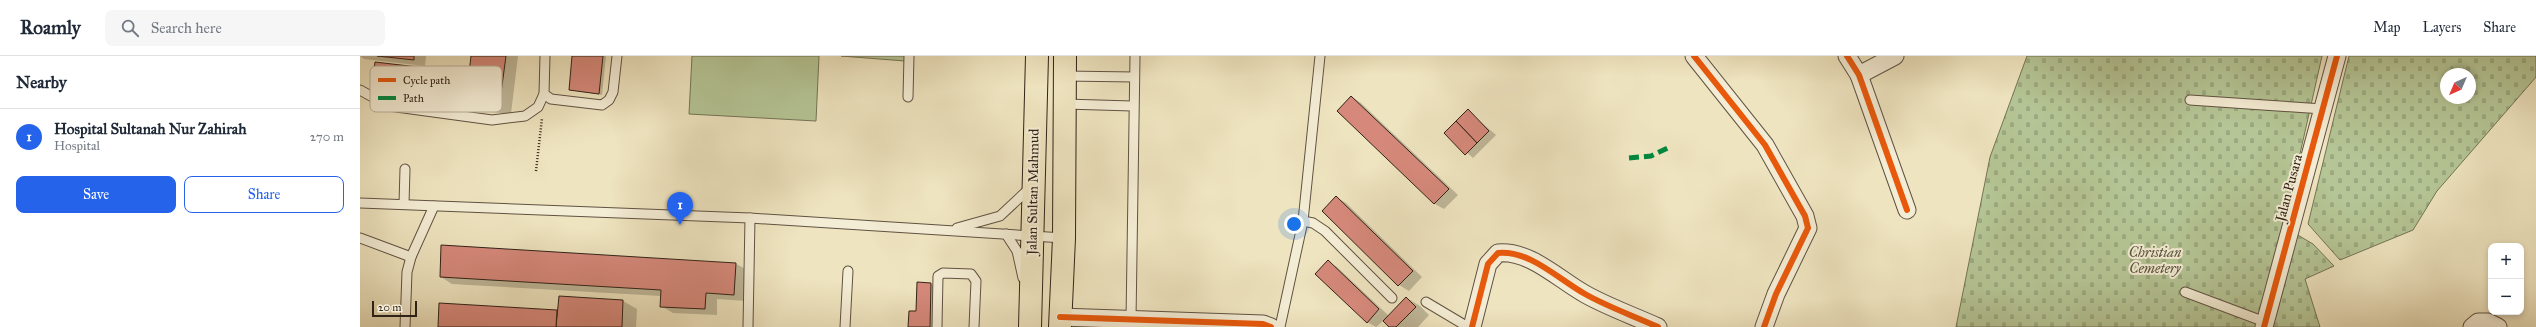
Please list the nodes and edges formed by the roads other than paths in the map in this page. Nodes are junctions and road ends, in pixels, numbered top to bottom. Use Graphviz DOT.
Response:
graph roads {
  1 [pos="545,56"];
  2 [pos="617,56"];
  3 [pos="909,56"];
  4 [pos="1037,56"];
  5 [pos="1134,56"];
  6 [pos="1320,56"];
  7 [pos="1694,56"];
  8 [pos="1847,56"];
  9 [pos="1895,56"];
  10 [pos="2337,56"];
  11 [pos="1065,66"];
  12 [pos="1859,75"];
  13 [pos="1134,78"];
  14 [pos="360,90"];
  15 [pos="544,94"];
  16 [pos="370,96"];
  17 [pos="908,97"];
  18 [pos="2190,100"];
  19 [pos="1065,104"];
  20 [pos="1132,106"];
  21 [pos="2322,109"];
  22 [pos="433,112"];
  23 [pos="405,169"];
  24 [pos="1034,184"];
  25 [pos="360,202"];
  26 [pos="404,204"];
  27 [pos="434,206"];
  28 [pos="1907,210"];
  29 [pos="750,218"];
  30 [pos="1303,221"];
  31 [pos="950,230"];
  32 [pos="1006,234"];
  33 [pos="1032,236"];
  34 [pos="360,238"];
  35 [pos="1064,238"];
  36 [pos="411,257"];
  37 [pos="848,271"];
  38 [pos="2185,292"];
  39 [pos="1392,298"];
  40 [pos="1426,302"];
  41 [pos="1030,319"];
  42 [pos="1131,320"];
  43 [pos="1060,322"];
  44 [pos="2264,324"];
  45 [pos="1266,326"];
  46 [pos="405,327"];
  47 [pos="748,327"];
  48 [pos="845,327"];
  49 [pos="937,327"];
  50 [pos="974,327"];
  51 [pos="1280,327"];
  52 [pos="1468,327"];
  53 [pos="1472,327"];
  54 [pos="1658,327"];
  55 [pos="1764,327"];
  56 [pos="2472,327"];
  57 [pos="2498,327"];
  1 -- 15 [label="lane"];
  2 -- 15 [label="lane"];
  3 -- 17 [label="lane"];
  4 -- 24 [label="main road, Jalan Sultan Mahmud"];
  5 -- 13 [label="lane"];
  6 -- 30 [label="lane"];
  7 -- 55 [label="street"];
  8 -- 12 [label="street"];
  9 -- 12 [label="street"];
  10 -- 21 [label="street, Jalan Pusara"];
  11 -- 13 [label="lane"];
  11 -- 19 [label="main road"];
  12 -- 28 [label="street"];
  13 -- 20 [label="lane"];
  14 -- 16 [label="lane"];
  15 -- 22 [label="lane"];
  18 -- 21 [label="lane"];
  19 -- 20 [label="lane"];
  19 -- 35 [label="main road"];
  20 -- 42 [label="lane"];
  21 -- 44 [label="street, Jalan Pusara"];
  23 -- 26 [label="lane"];
  24 -- 31 [label="lane"];
  24 -- 33 [label="main road, Jalan Sultan Mahmud"];
  25 -- 26 [label="lane"];
  26 -- 27 [label="lane"];
  27 -- 29 [label="lane"];
  27 -- 36 [label="lane"];
  29 -- 31 [label="lane"];
  29 -- 47 [label="lane"];
  30 -- 39 [label="lane"];
  30 -- 51 [label="lane"];
  31 -- 32 [label="lane"];
  32 -- 33 [label="lane"];
  32 -- 41 [label="lane"];
  33 -- 35 [label="lane"];
  33 -- 41 [label="main road, Jalan Sultan Mahmud"];
  34 -- 36 [label="lane"];
  35 -- 43 [label="main road"];
  36 -- 46 [label="lane"];
  37 -- 48 [label="lane"];
  38 -- 44 [label="lane"];
  40 -- 52 [label="lane"];
  42 -- 43 [label="street"];
  42 -- 45 [label="street"];
  49 -- 50 [label="lane"];
  53 -- 54 [label="street"];
  56 -- 57 [label="street"];
}
